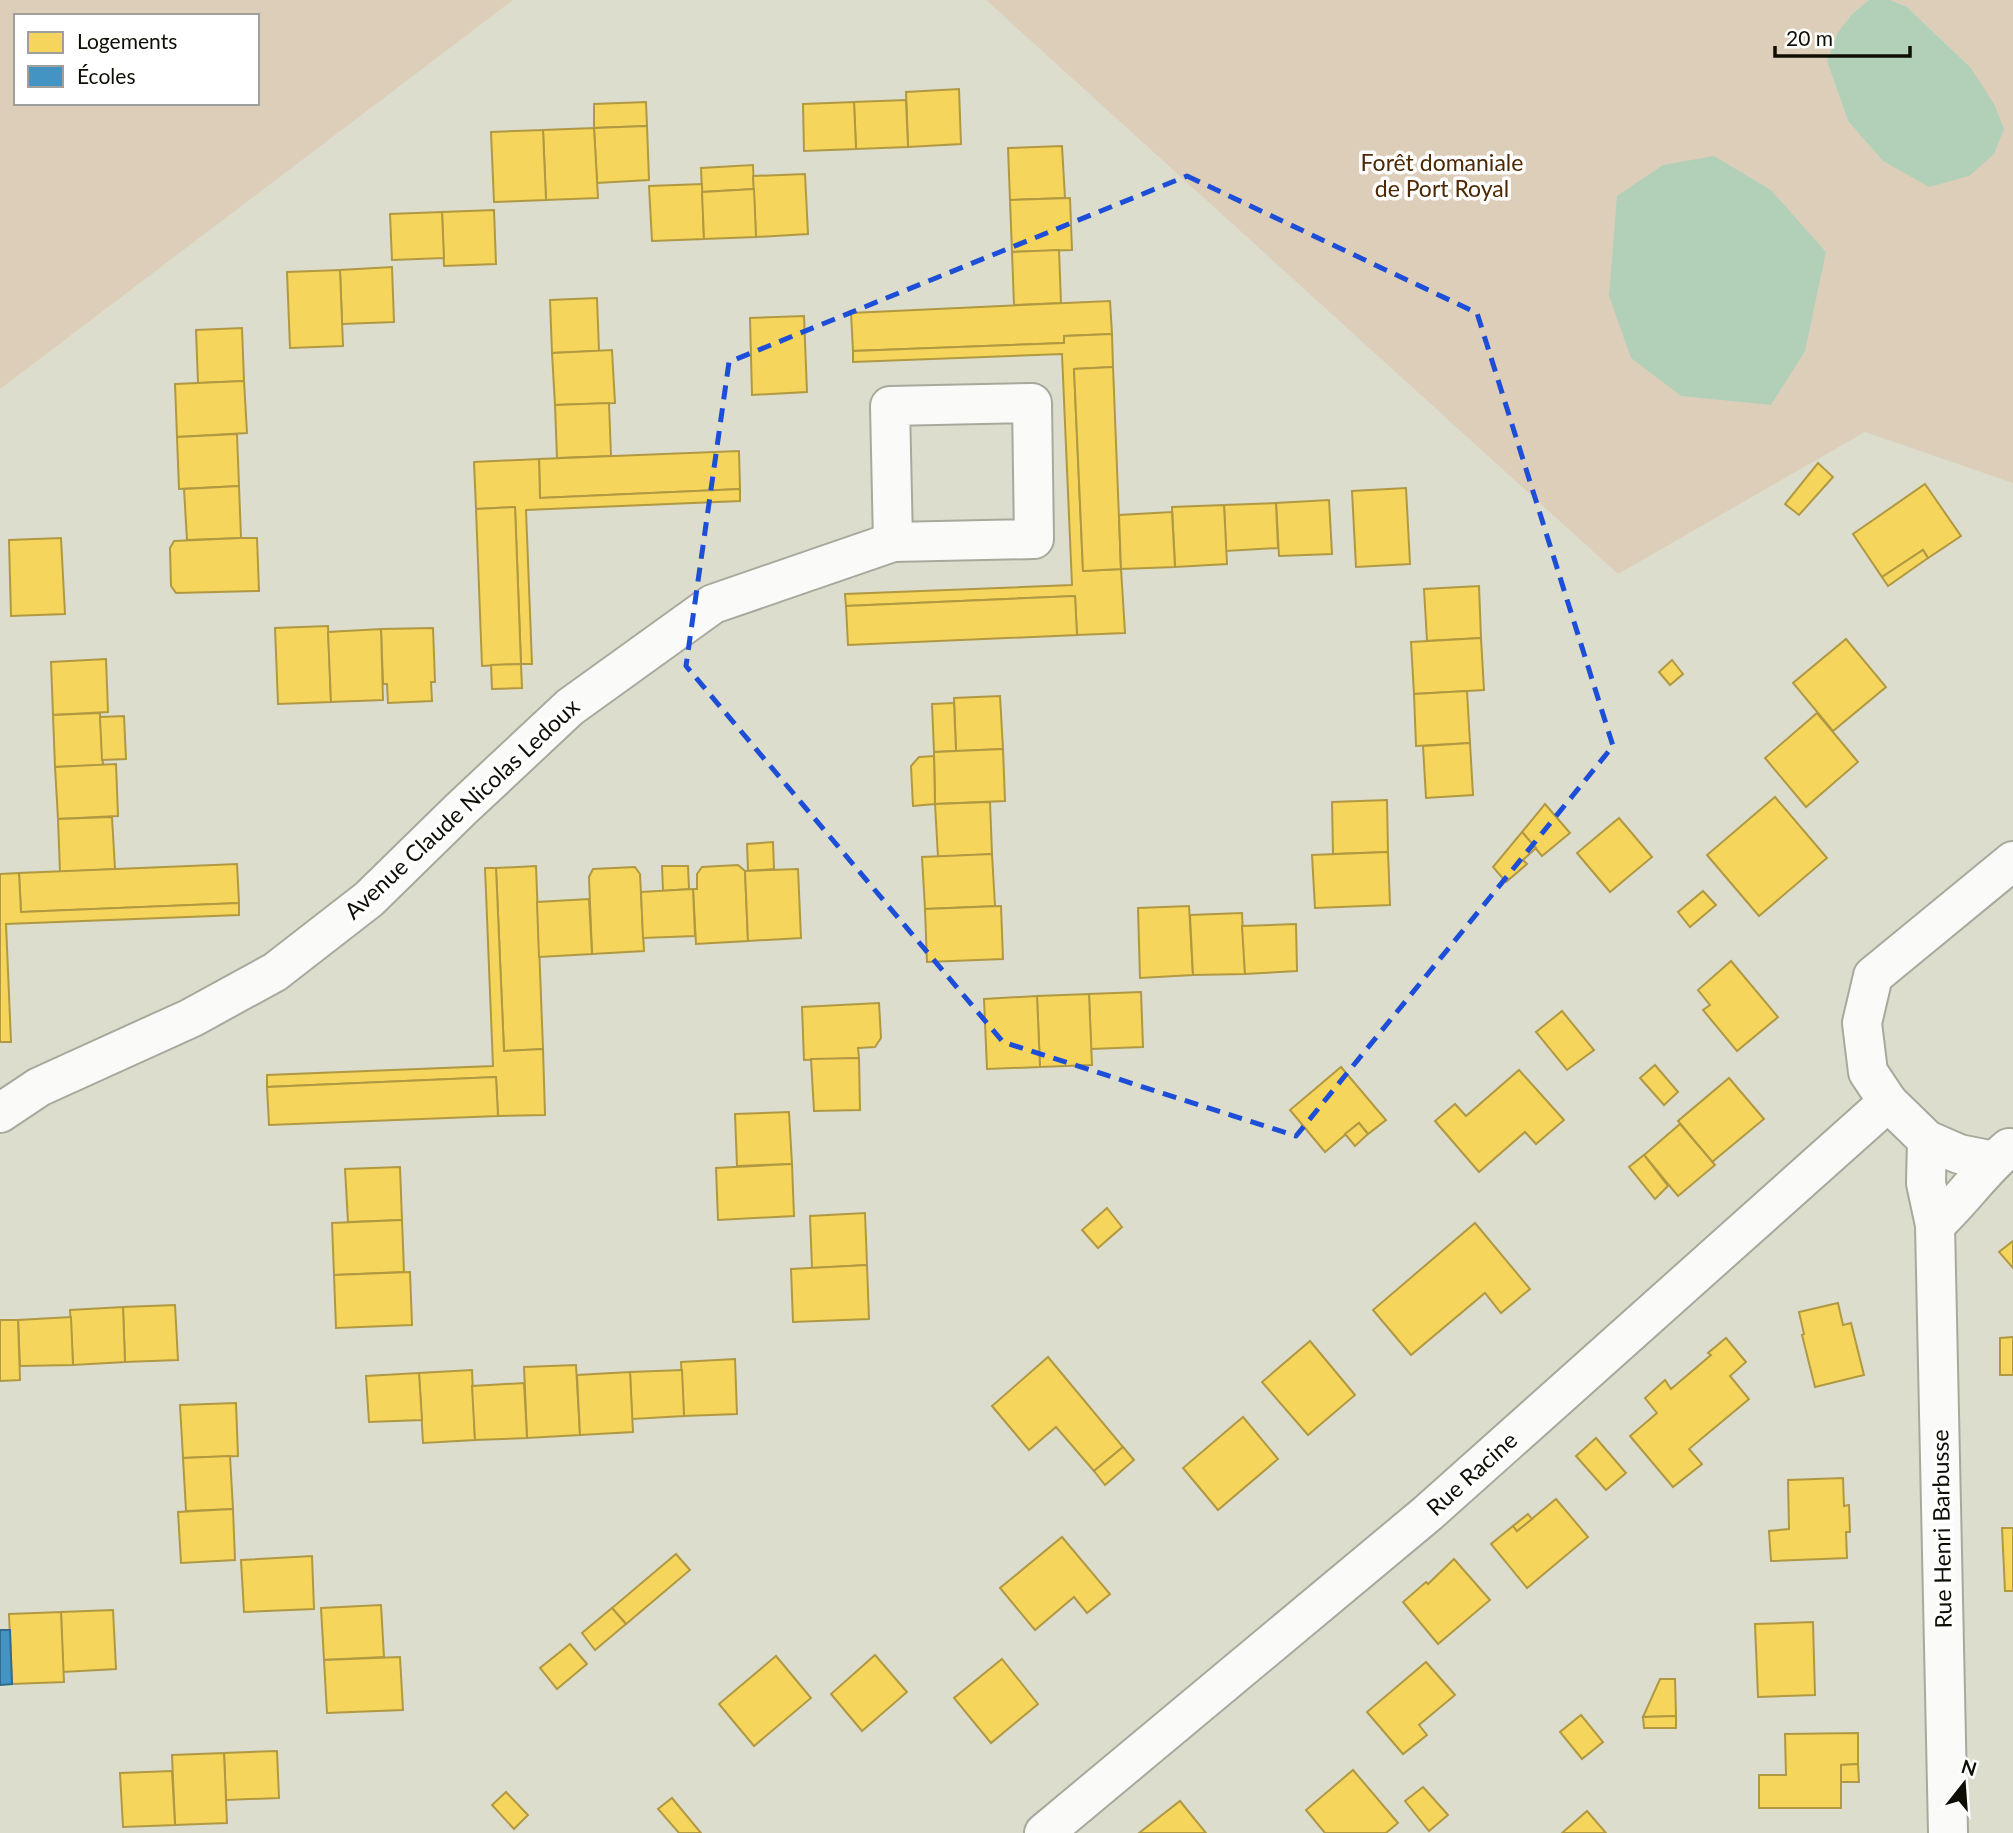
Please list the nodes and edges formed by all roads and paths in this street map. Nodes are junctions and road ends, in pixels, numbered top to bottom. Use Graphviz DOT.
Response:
graph roads {
  1 [pos="893,542"];
  2 [pos="2013,861"];
  3 [pos="1888,1102"];
  4 [pos="0,1113"];
  5 [pos="1927,1140"];
  6 [pos="2003,1153"];
  7 [pos="1935,1225"];
  8 [pos="1044,1833"];
  9 [pos="1948,1833"];
  1 -- 1 [label="street, Avenue Claude Nicolas Ledoux"];
  1 -- 4 [label="street, Avenue Claude Nicolas Ledoux"];
  2 -- 3 [label="street"];
  3 -- 5 [label="street"];
  3 -- 8 [label="street, Rue Racine"];
  5 -- 6 [label="street"];
  5 -- 7 [label="street, Rue Henri Barbusse"];
  6 -- 7 [label="street"];
  7 -- 9 [label="street, Rue Henri Barbusse"];
}
